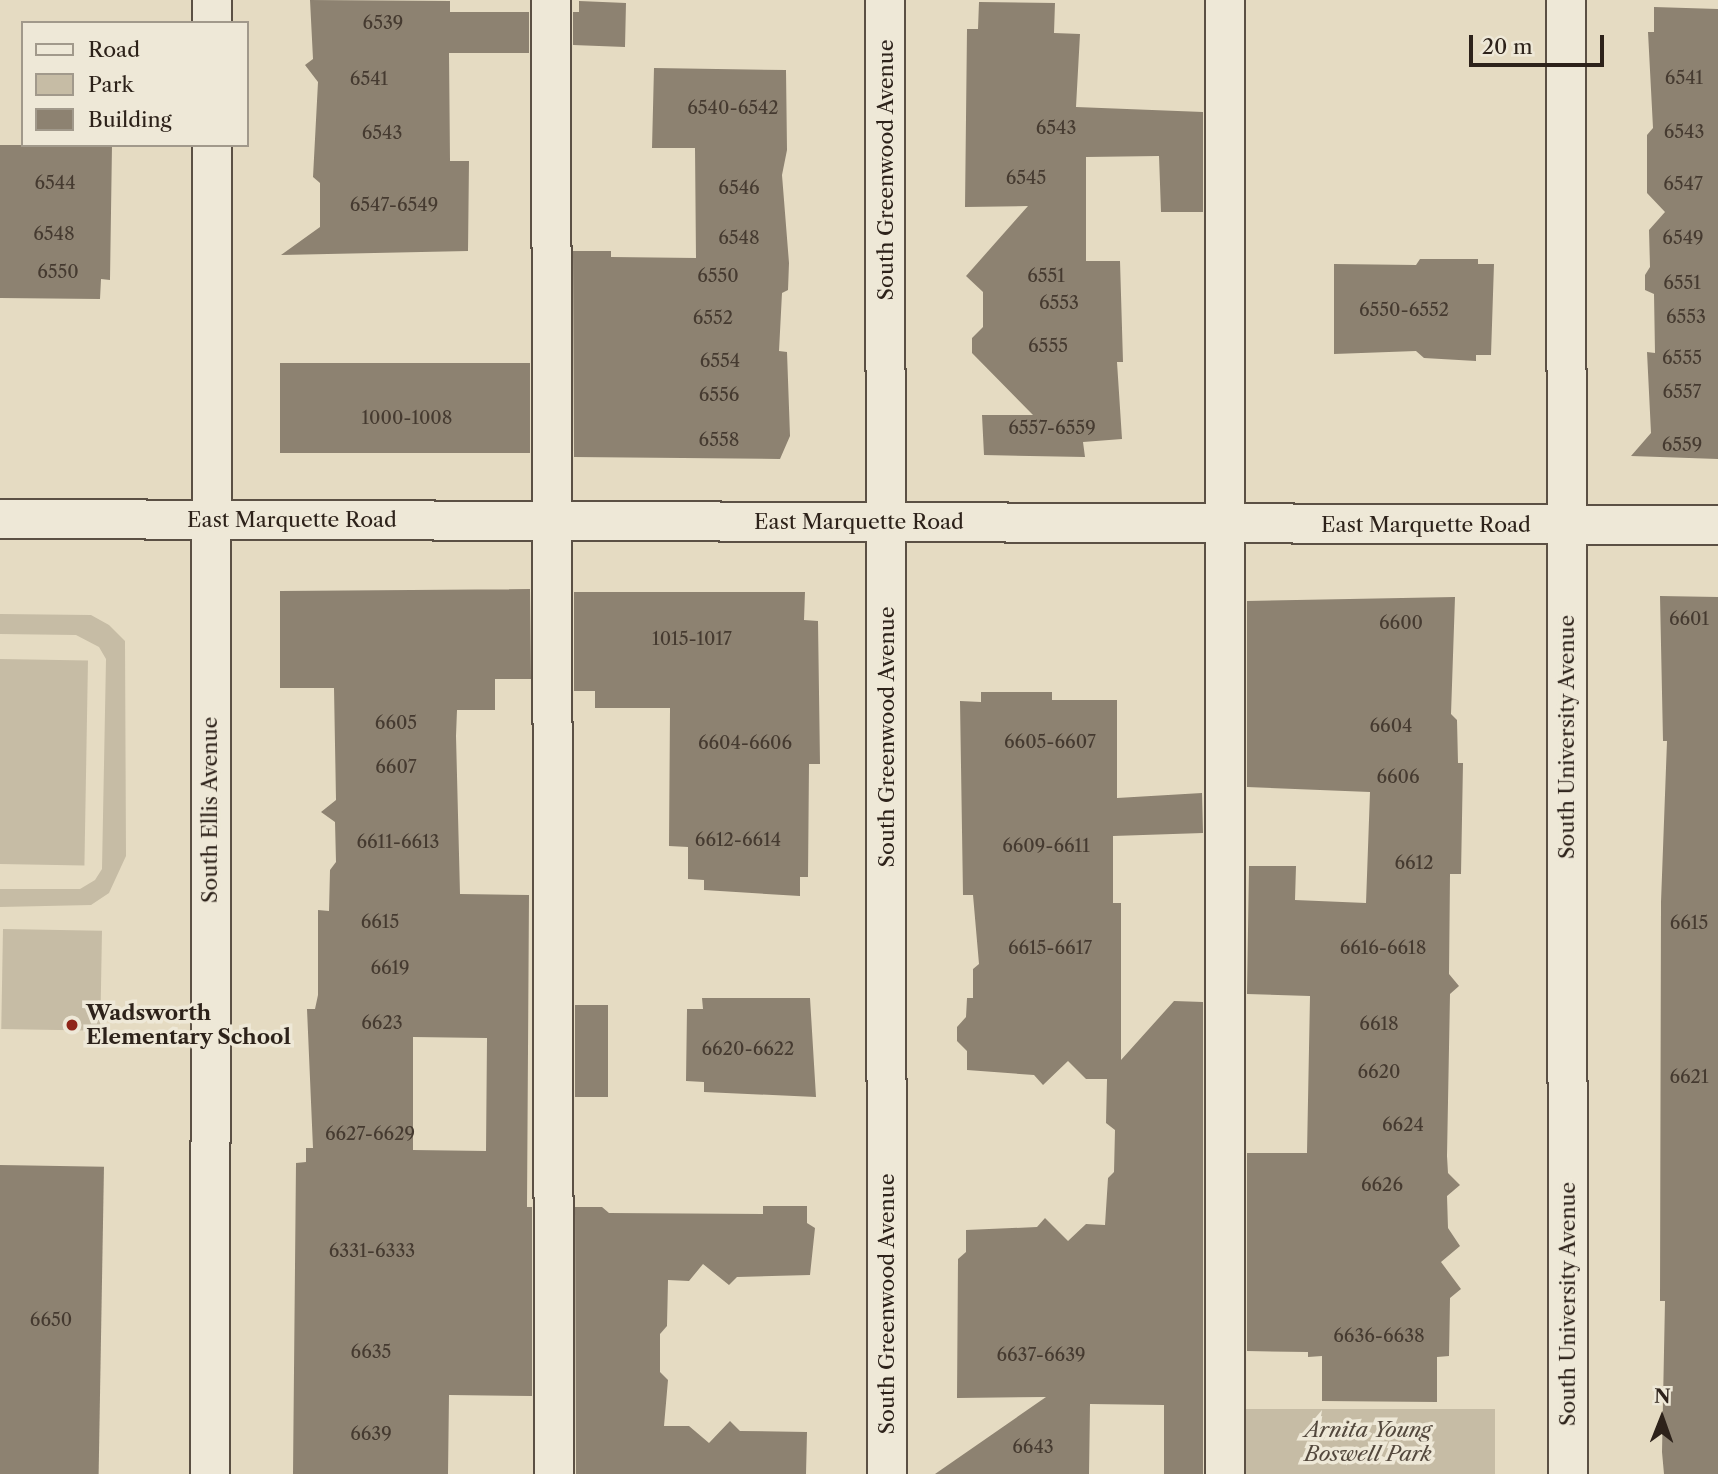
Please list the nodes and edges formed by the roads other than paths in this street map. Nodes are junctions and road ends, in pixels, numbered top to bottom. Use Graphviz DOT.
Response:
graph roads {
  1 [pos="212,0"];
  2 [pos="551,0"];
  3 [pos="885,0"];
  4 [pos="1225,0"];
  5 [pos="1566,0"];
  6 [pos="212,21"];
  7 [pos="212,147"];
  8 [pos="0,519"];
  9 [pos="211,520"];
  10 [pos="552,521"];
  11 [pos="887,522"];
  12 [pos="1226,524"];
  13 [pos="1567,525"];
  14 [pos="1718,525"];
  15 [pos="211,1474"];
  16 [pos="554,1474"];
  17 [pos="887,1474"];
  18 [pos="1225,1474"];
  19 [pos="1568,1474"];
  1 -- 6 [label="street"];
  2 -- 10 [label="street"];
  3 -- 11 [label="street, South Greenwood Avenue"];
  4 -- 12 [label="street"];
  5 -- 13 [label="street, South University Avenue"];
  7 -- 9 [label="street, South Ellis Avenue"];
  8 -- 9 [label="street, East Marquette Road"];
  9 -- 10 [label="street, East Marquette Road"];
  9 -- 15 [label="street, South Ellis Avenue"];
  10 -- 11 [label="street, East Marquette Road"];
  10 -- 16 [label="street"];
  11 -- 12 [label="street, East Marquette Road"];
  11 -- 17 [label="street, South Greenwood Avenue"];
  12 -- 13 [label="street, East Marquette Road"];
  12 -- 18 [label="street"];
  13 -- 14 [label="street, East Marquette Road"];
  13 -- 19 [label="street, South University Avenue"];
}
